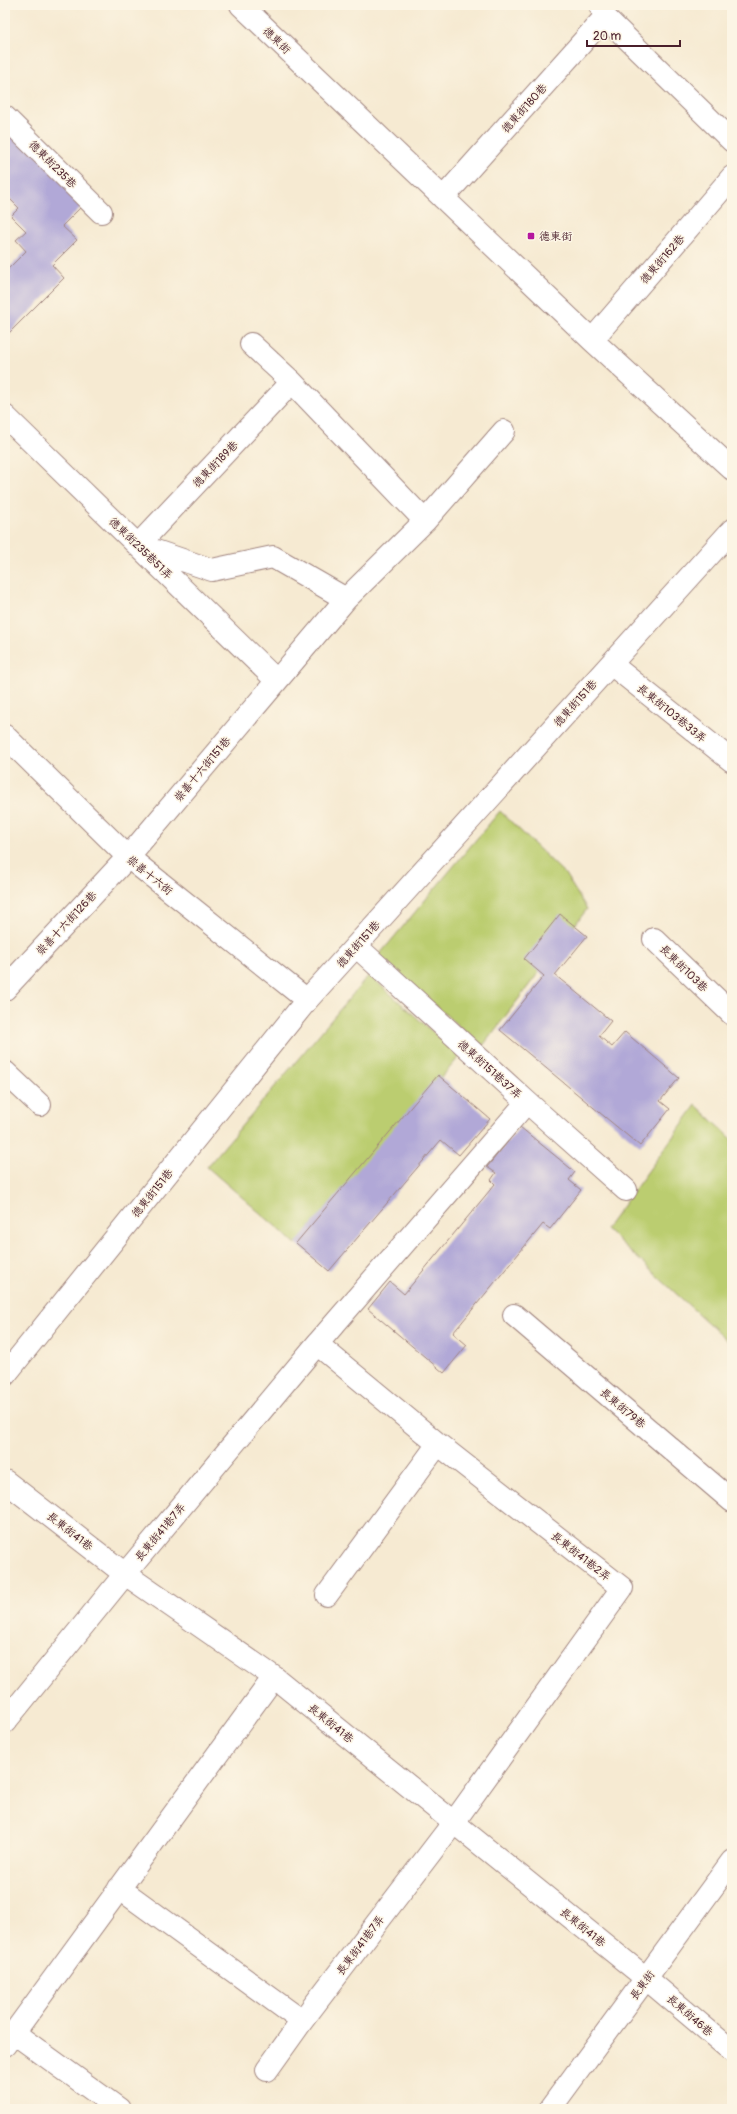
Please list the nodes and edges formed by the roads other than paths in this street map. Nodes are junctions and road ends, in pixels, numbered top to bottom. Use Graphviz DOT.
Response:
graph roads {
  1 [pos="241,5"];
  2 [pos="603,11"];
  3 [pos="5,117"];
  4 [pos="732,141"];
  5 [pos="732,177"];
  6 [pos="443,198"];
  7 [pos="101,212"];
  8 [pos="592,340"];
  9 [pos="251,344"];
  10 [pos="292,382"];
  11 [pos="6,419"];
  12 [pos="504,431"];
  13 [pos="732,470"];
  14 [pos="424,521"];
  15 [pos="732,530"];
  16 [pos="138,545"];
  17 [pos="346,599"];
  18 [pos="611,664"];
  19 [pos="276,680"];
  20 [pos="5,736"];
  21 [pos="732,761"];
  22 [pos="128,857"];
  23 [pos="654,939"];
  24 [pos="356,946"];
  25 [pos="5,988"];
  26 [pos="307,1000"];
  27 [pos="732,1014"];
  28 [pos="5,1072"];
  29 [pos="527,1102"];
  30 [pos="40,1105"];
  31 [pos="626,1190"];
  32 [pos="514,1315"];
  33 [pos="316,1344"];
  34 [pos="5,1375"];
  35 [pos="438,1444"];
  36 [pos="5,1481"];
  37 [pos="732,1501"];
  38 [pos="125,1574"];
  39 [pos="327,1595"];
  40 [pos="274,1677"];
  41 [pos="5,1722"];
  42 [pos="454,1822"];
  43 [pos="732,1861"];
  44 [pos="119,1888"];
  45 [pos="647,1978"];
  46 [pos="302,2021"];
  47 [pos="10,2039"];
  48 [pos="732,2051"];
  49 [pos="267,2070"];
  50 [pos="119,2109"];
  51 [pos="550,2109"];
  1 -- 6 [label="street, 德東街"];
  2 -- 4 [label="street, 德東街180巷"];
  2 -- 6 [label="street, 德東街180巷"];
  3 -- 7 [label="street, 德東街235巷"];
  5 -- 8 [label="street, 德東街162巷"];
  6 -- 8 [label="street, 德東街"];
  8 -- 13 [label="street, 德東街"];
  9 -- 10 [label="street"];
  10 -- 14 [label="street"];
  10 -- 16 [label="street, 德東街189巷"];
  11 -- 16 [label="street, 德東街235巷51弄"];
  12 -- 14 [label="street"];
  14 -- 17 [label="street"];
  15 -- 18 [label="street, 德東街151巷"];
  16 -- 17 [label="street"];
  16 -- 19 [label="street, 德東街235巷51弄"];
  17 -- 19 [label="street"];
  18 -- 21 [label="street, 長東街103巷33弄"];
  18 -- 24 [label="street, 德東街151巷"];
  19 -- 22 [label="street, 崇善十六街151巷"];
  20 -- 22 [label="street, 崇善十六街"];
  22 -- 25 [label="street, 崇善十六街126巷"];
  22 -- 26 [label="street, 崇善十六街"];
  23 -- 27 [label="street, 長東街103巷"];
  24 -- 26 [label="street, 德東街151巷"];
  24 -- 29 [label="street, 德東街151巷37弄"];
  26 -- 34 [label="street, 德東街151巷"];
  28 -- 30 [label="street"];
  29 -- 31 [label="street, 德東街151巷37弄"];
  29 -- 33 [label="street, 長東街41巷7弄"];
  32 -- 37 [label="street, 長東街79巷"];
  33 -- 35 [label="street, 長東街41巷2弄"];
  33 -- 38 [label="street, 長東街41巷7弄"];
  35 -- 39 [label="street"];
  35 -- 42 [label="street, 長東街41巷2弄"];
  36 -- 38 [label="street, 長東街41巷"];
  38 -- 40 [label="street, 長東街41巷"];
  38 -- 41 [label="street, 長東街41巷7弄"];
  40 -- 42 [label="street, 長東街41巷"];
  40 -- 44 [label="street"];
  42 -- 45 [label="street, 長東街41巷"];
  42 -- 46 [label="street, 長東街41巷7弄"];
  43 -- 45 [label="street, 長東街"];
  44 -- 46 [label="street"];
  44 -- 47 [label="street"];
  45 -- 48 [label="street, 長東街46巷"];
  45 -- 51 [label="street, 長東街"];
  46 -- 49 [label="street, 長東街41巷7弄"];
  47 -- 50 [label="street"];
}
